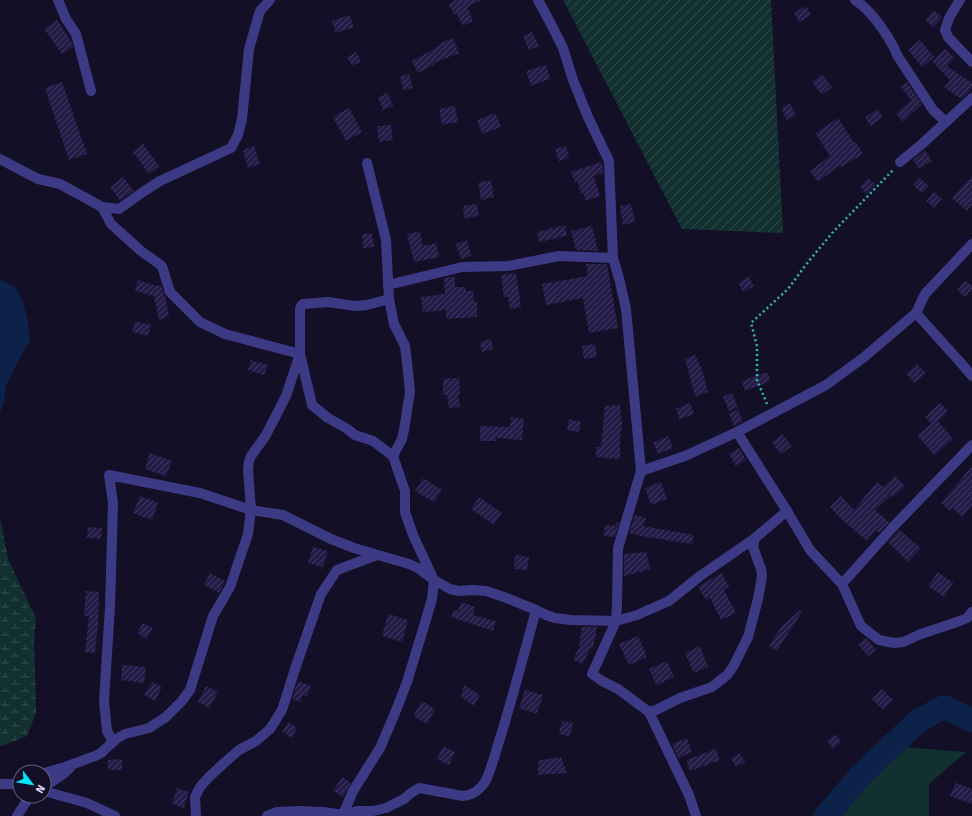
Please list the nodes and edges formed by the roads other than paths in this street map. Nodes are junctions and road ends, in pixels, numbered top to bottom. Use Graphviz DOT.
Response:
graph roads {
  1 [pos="58,0"];
  2 [pos="270,0"];
  3 [pos="538,0"];
  4 [pos="855,0"];
  5 [pos="960,0"];
  6 [pos="972,62"];
  7 [pos="91,91"];
  8 [pos="972,98"];
  9 [pos="946,122"];
  10 [pos="0,159"];
  11 [pos="900,162"];
  12 [pos="367,163"];
  13 [pos="102,207"];
  14 [pos="972,244"];
  15 [pos="613,258"];
  16 [pos="388,284"];
  17 [pos="389,299"];
  18 [pos="916,314"];
  19 [pos="300,354"];
  20 [pos="972,376"];
  21 [pos="737,432"];
  22 [pos="972,445"];
  23 [pos="393,456"];
  24 [pos="640,471"];
  25 [pos="251,510"];
  26 [pos="787,511"];
  27 [pos="755,538"];
  28 [pos="377,555"];
  29 [pos="434,580"];
  30 [pos="842,584"];
  31 [pos="536,610"];
  32 [pos="972,612"];
  33 [pos="616,622"];
  34 [pos="649,712"];
  35 [pos="112,742"];
  36 [pos="75,764"];
  37 [pos="52,771"];
  38 [pos="52,782"];
  39 [pos="12,783"];
  40 [pos="0,784"];
  41 [pos="52,793"];
  42 [pos="25,804"];
  43 [pos="344,815"];
  44 [pos="17,816"];
  45 [pos="115,816"];
  46 [pos="196,816"];
  47 [pos="267,816"];
  48 [pos="696,816"];
  1 -- 7 [label="street"];
  2 -- 13 [label="street"];
  3 -- 15 [label="street"];
  4 -- 9 [label="street"];
  5 -- 6 [label="street"];
  8 -- 9 [label="street"];
  9 -- 11 [label="street"];
  10 -- 13 [label="street"];
  12 -- 16 [label="street"];
  13 -- 19 [label="street"];
  14 -- 18 [label="street"];
  15 -- 16 [label="street"];
  15 -- 24 [label="street"];
  16 -- 17 [label="street"];
  17 -- 19 [label="street"];
  17 -- 23 [label="street"];
  18 -- 20 [label="street"];
  18 -- 21 [label="street"];
  19 -- 23 [label="street"];
  19 -- 25 [label="street"];
  21 -- 24 [label="street"];
  21 -- 26 [label="street"];
  22 -- 30 [label="street"];
  23 -- 29 [label="street"];
  24 -- 33 [label="street"];
  25 -- 28 [label="street"];
  25 -- 35 [label="street"];
  25 -- 35 [label="street"];
  26 -- 27 [label="street"];
  26 -- 30 [label="street"];
  27 -- 33 [label="street"];
  27 -- 34 [label="street"];
  28 -- 29 [label="street"];
  28 -- 46 [label="street"];
  29 -- 31 [label="street"];
  29 -- 43 [label="street"];
  30 -- 32 [label="street"];
  31 -- 33 [label="street"];
  31 -- 43 [label="street"];
  33 -- 34 [label="street"];
  34 -- 48 [label="street"];
  35 -- 36 [label="street"];
  36 -- 37 [label="street"];
  36 -- 38 [label="street"];
  39 -- 40 [label="street"];
  41 -- 45 [label="street"];
  42 -- 44 [label="street"];
  43 -- 47 [label="street"];
}
